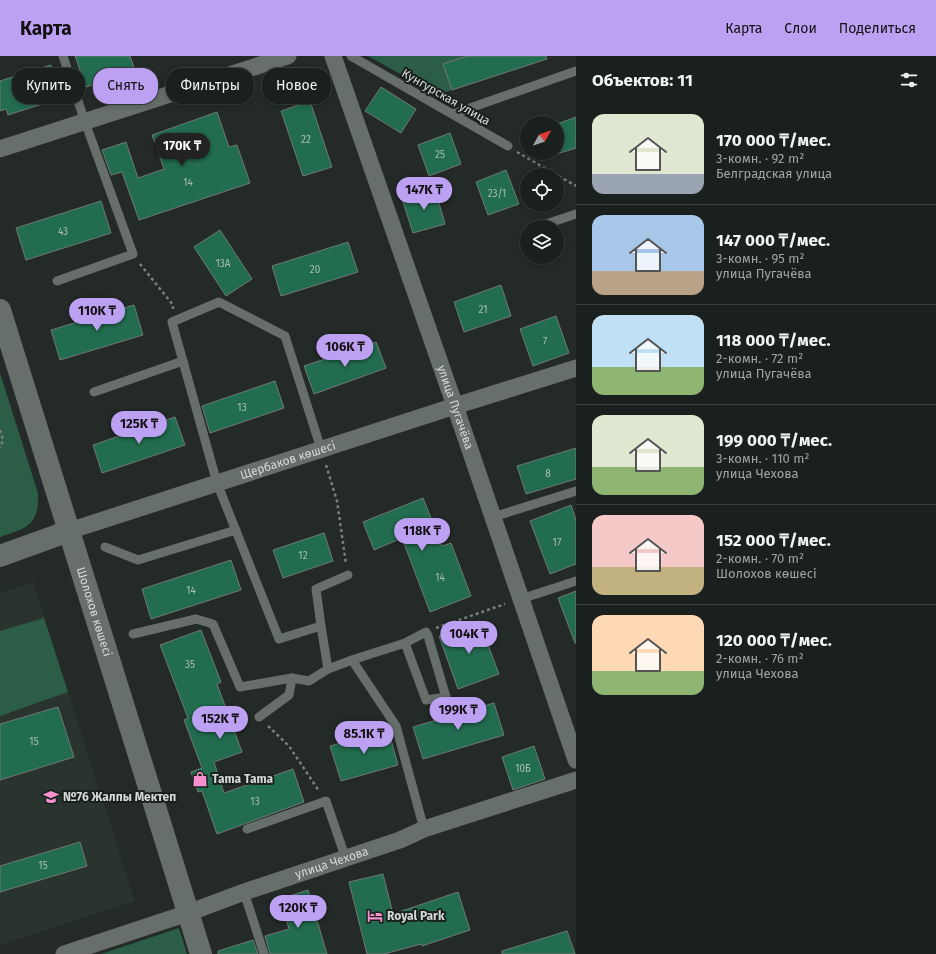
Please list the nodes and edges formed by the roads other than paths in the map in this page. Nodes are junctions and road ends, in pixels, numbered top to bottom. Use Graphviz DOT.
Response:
graph roads {
  1 [pos="64,56"];
  2 [pos="288,56"];
  3 [pos="333,56"];
  4 [pos="351,56"];
  5 [pos="576,71"];
  6 [pos="453,114"];
  7 [pos="85,122"];
  8 [pos="508,146"];
  9 [pos="0,149"];
  10 [pos="576,214"];
  11 [pos="558,220"];
  12 [pos="57,281"];
  13 [pos="0,310"];
  14 [pos="183,361"];
  15 [pos="576,368"];
  16 [pos="94,392"];
  17 [pos="455,406"];
  18 [pos="321,449"];
  19 [pos="217,483"];
  20 [pos="576,491"];
  21 [pos="493,517"];
  22 [pos="236,530"];
  23 [pos="69,531"];
  24 [pos="104,547"];
  25 [pos="0,556"];
  26 [pos="348,575"];
  27 [pos="576,581"];
  28 [pos="521,599"];
  29 [pos="321,626"];
  30 [pos="133,634"];
  31 [pos="405,643"];
  32 [pos="352,660"];
  33 [pos="328,670"];
  34 [pos="292,678"];
  35 [pos="259,717"];
  36 [pos="576,760"];
  37 [pos="576,780"];
  38 [pos="247,829"];
  39 [pos="424,829"];
  40 [pos="346,859"];
  41 [pos="244,892"];
  42 [pos="188,913"];
  43 [pos="64,954"];
  44 [pos="200,954"];
  45 [pos="264,954"];
  1 -- 7 [label="lane"];
  2 -- 7 [label="street"];
  3 -- 17 [label="street, улица Пугачёва"];
  4 -- 6 [label="lane, Кунгурская улица"];
  5 -- 6 [label="lane"];
  6 -- 8 [label="lane, Кунгурская улица"];
  7 -- 9 [label="street"];
  7 -- 12 [label="lane"];
  10 -- 11 [label="lane"];
  13 -- 23 [label="main road, Шолохов көшесі"];
  14 -- 16 [label="lane"];
  14 -- 18 [label="lane"];
  14 -- 19 [label="lane"];
  15 -- 17 [label="street, Щербаков көшесі"];
  17 -- 18 [label="street, Щербаков көшесі"];
  17 -- 21 [label="street, улица Пугачёва"];
  18 -- 19 [label="street, Щербаков көшесі"];
  19 -- 22 [label="lane"];
  19 -- 23 [label="street, Щербаков көшесі"];
  20 -- 21 [label="lane"];
  21 -- 28 [label="street, улица Пугачёва"];
  22 -- 24 [label="lane"];
  22 -- 29 [label="lane"];
  23 -- 25 [label="main road, Щербаков көшесі"];
  23 -- 42 [label="main road, Шолохов көшесі"];
  26 -- 29 [label="lane"];
  27 -- 28 [label="lane"];
  28 -- 36 [label="street, улица Пугачёва"];
  29 -- 33 [label="lane"];
  30 -- 34 [label="lane"];
  31 -- 31 [label="lane"];
  31 -- 32 [label="lane"];
  32 -- 33 [label="lane"];
  32 -- 39 [label="lane"];
  33 -- 34 [label="lane"];
  34 -- 35 [label="lane"];
  37 -- 39 [label="street, улица Чехова"];
  38 -- 40 [label="lane"];
  39 -- 40 [label="street, улица Чехова"];
  40 -- 41 [label="street, улица Чехова"];
  41 -- 42 [label="street, улица Чехова"];
  41 -- 45 [label="lane"];
  42 -- 43 [label="street, улица Чехова"];
  42 -- 44 [label="main road, Шолохов көшесі"];
}
